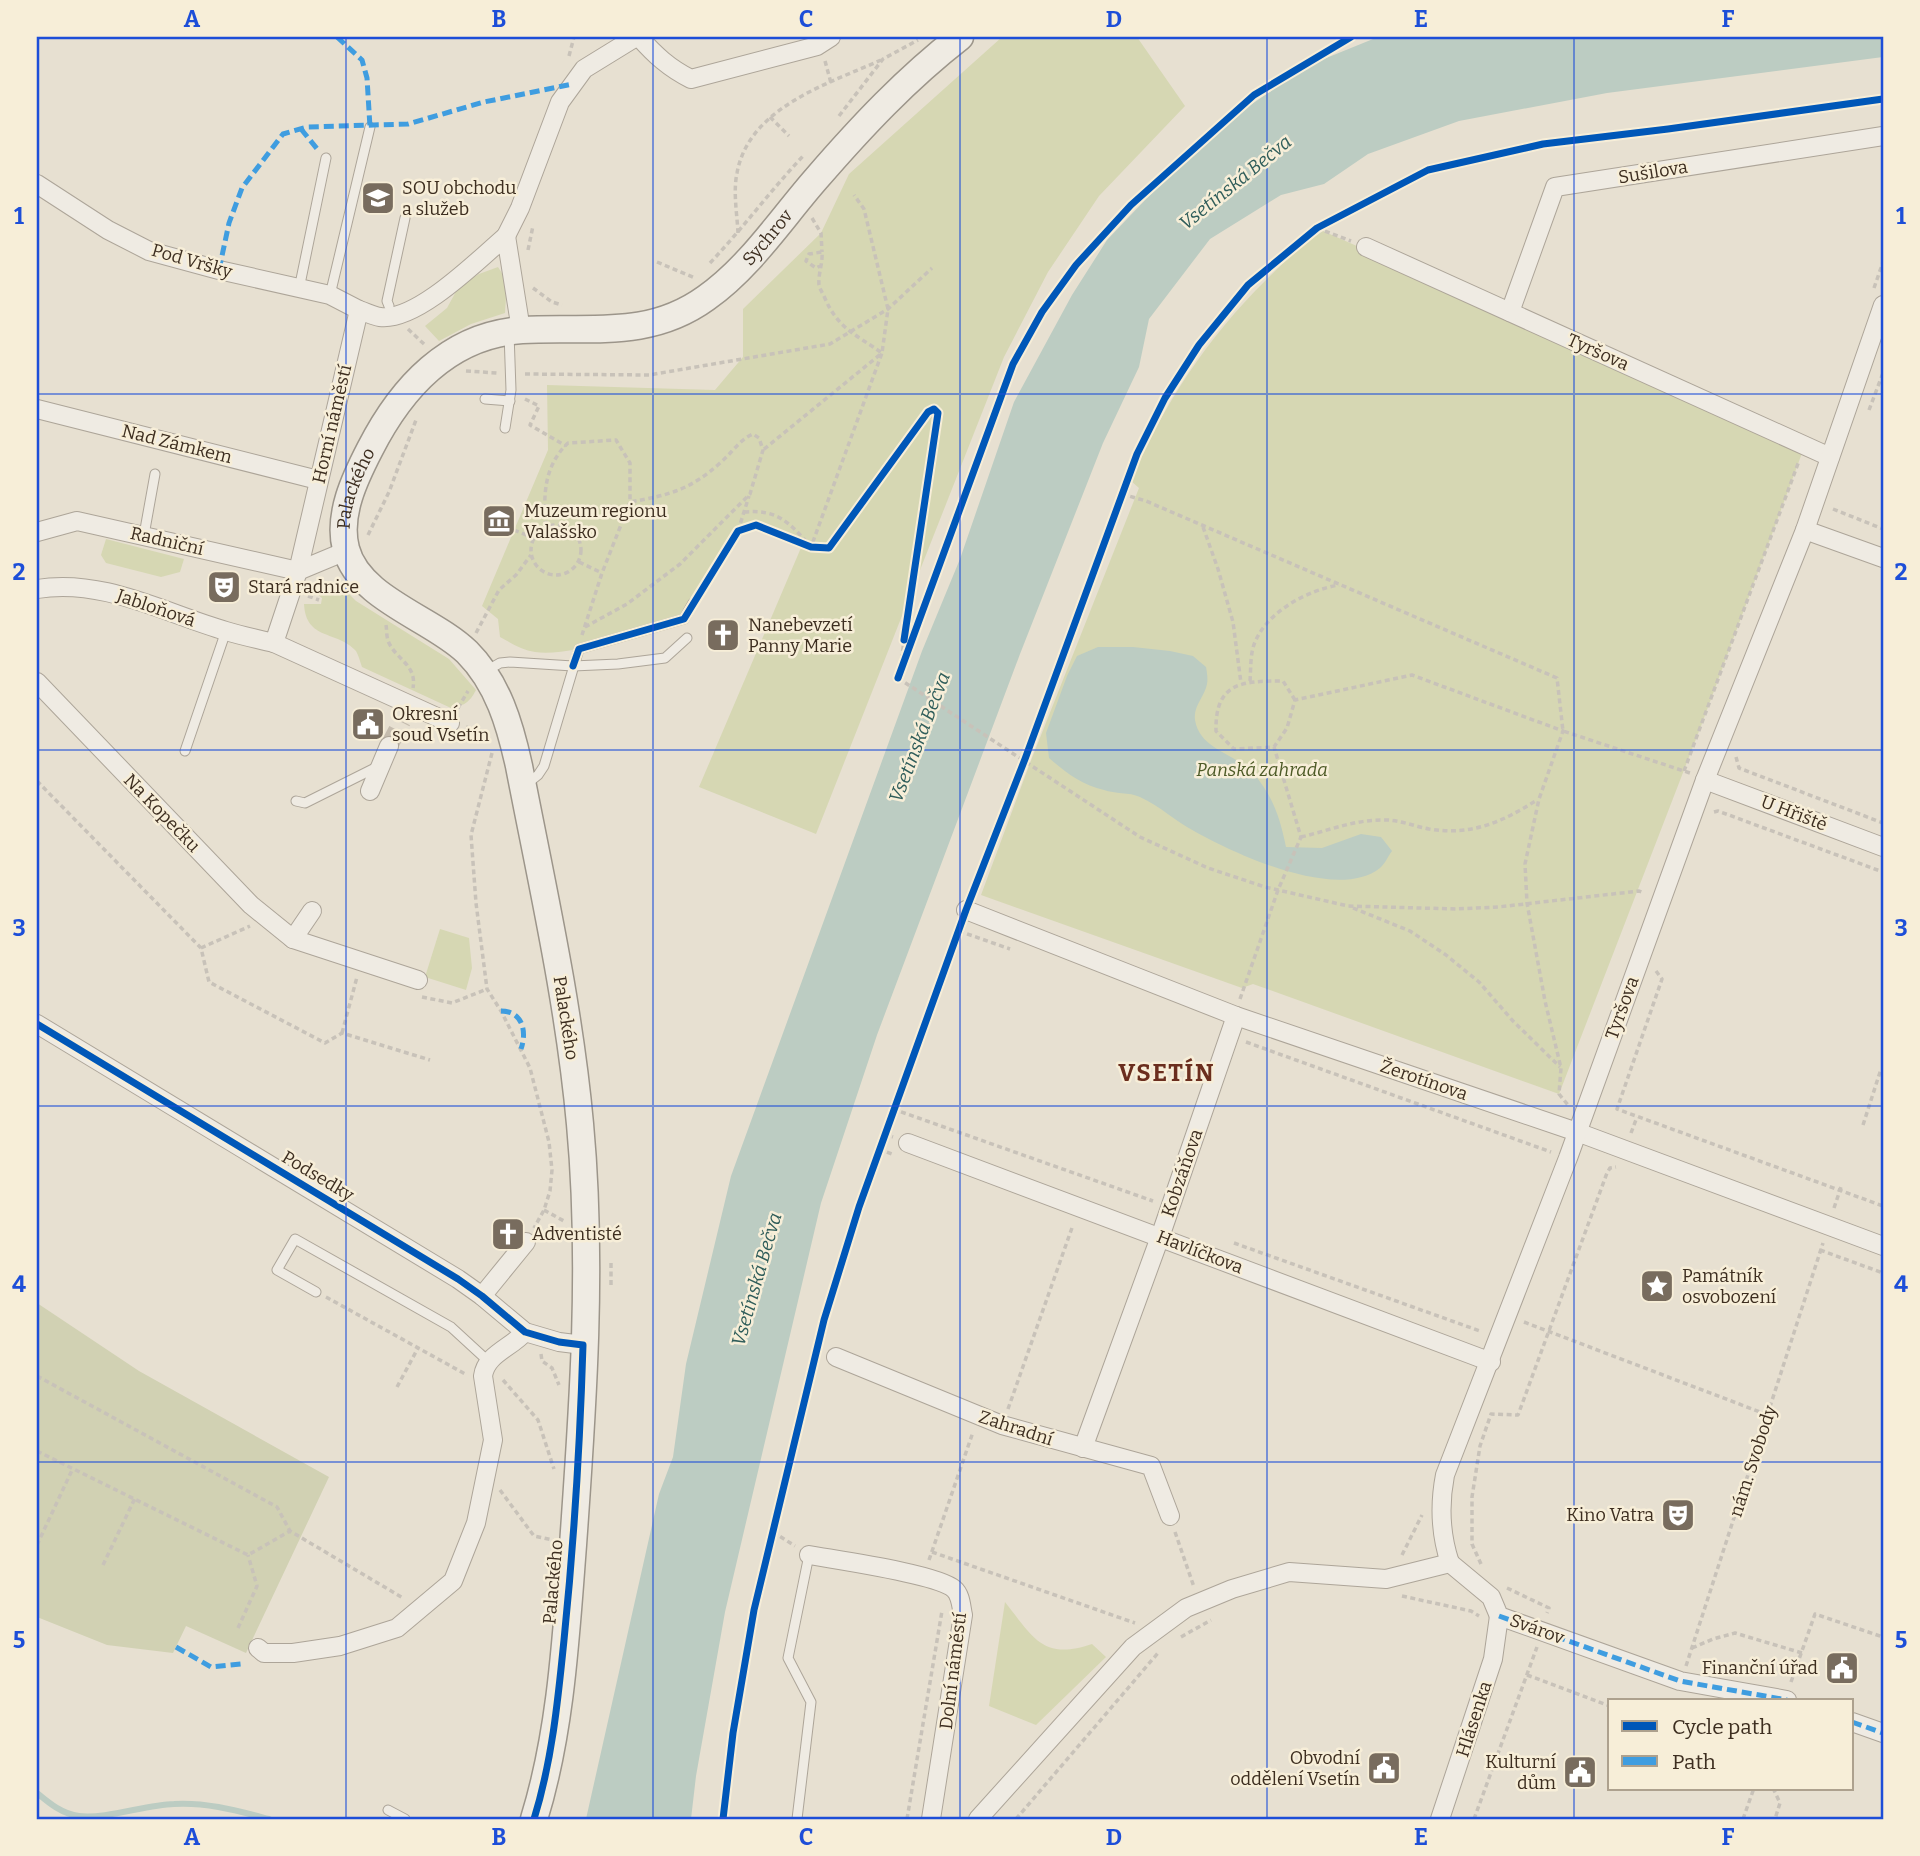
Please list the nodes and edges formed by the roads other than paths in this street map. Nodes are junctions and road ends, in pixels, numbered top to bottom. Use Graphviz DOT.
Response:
graph roads {
  1 [pos="637,37"];
  2 [pos="831,37"];
  3 [pos="960,37"];
  4 [pos="370,127"];
  5 [pos="1883,136"];
  6 [pos="326,158"];
  7 [pos="37,184"];
  8 [pos="405,218"];
  9 [pos="506,236"];
  10 [pos="1366,247"];
  11 [pos="299,289"];
  12 [pos="330,295"];
  13 [pos="1876,303"];
  14 [pos="359,310"];
  15 [pos="391,311"];
  16 [pos="1510,312"];
  17 [pos="515,331"];
  18 [pos="409,390"];
  19 [pos="485,399"];
  20 [pos="510,401"];
  21 [pos="37,409"];
  22 [pos="505,428"];
  23 [pos="1830,457"];
  24 [pos="155,474"];
  25 [pos="318,480"];
  26 [pos="1805,530"];
  27 [pos="37,532"];
  28 [pos="144,536"];
  29 [pos="356,547"];
  30 [pos="1883,558"];
  31 [pos="298,571"];
  32 [pos="37,589"];
  33 [pos="694,601"];
  34 [pos="226,631"];
  35 [pos="687,638"];
  36 [pos="274,643"];
  37 [pos="572,666"];
  38 [pos="492,668"];
  39 [pos="37,682"];
  40 [pos="450,723"];
  41 [pos="389,746"];
  42 [pos="186,751"];
  43 [pos="379,767"];
  44 [pos="1705,780"];
  45 [pos="523,786"];
  46 [pos="370,791"];
  47 [pos="296,801"];
  48 [pos="1883,847"];
  49 [pos="966,910"];
  50 [pos="312,911"];
  51 [pos="293,939"];
  52 [pos="418,980"];
  53 [pos="1237,1016"];
  54 [pos="37,1024"];
  55 [pos="1577,1132"];
  56 [pos="908,1143"];
  57 [pos="1160,1237"];
  58 [pos="526,1242"];
  59 [pos="1883,1246"];
  60 [pos="316,1292"];
  61 [pos="482,1296"];
  62 [pos="525,1332"];
  63 [pos="583,1345"];
  64 [pos="836,1357"];
  65 [pos="1483,1359"];
  66 [pos="480,1371"];
  67 [pos="1083,1448"];
  68 [pos="1170,1516"];
  69 [pos="809,1555"];
  70 [pos="1450,1563"];
  71 [pos="1492,1620"];
  72 [pos="258,1648"];
  73 [pos="1781,1699"];
  74 [pos="1854,1723"];
  75 [pos="1883,1733"];
  76 [pos="388,1811"];
  77 [pos="405,1819"];
  78 [pos="534,1819"];
  79 [pos="797,1819"];
  80 [pos="932,1819"];
  81 [pos="978,1819"];
  82 [pos="1440,1819"];
  1 -- 2 [label="street"];
  1 -- 9 [label="street"];
  3 -- 17 [label="street, Sychrov"];
  4 -- 12 [label="lane"];
  5 -- 16 [label="street, Sušilova"];
  6 -- 11 [label="lane"];
  7 -- 11 [label="street, Pod Vršky"];
  8 -- 15 [label="lane"];
  9 -- 15 [label="street"];
  9 -- 17 [label="street"];
  10 -- 16 [label="street, Tyršova"];
  11 -- 12 [label="street, Pod Vršky"];
  12 -- 14 [label="street, Pod Vršky"];
  13 -- 23 [label="street, Tyršova"];
  14 -- 15 [label="street"];
  14 -- 25 [label="street, Horní náměstí"];
  16 -- 23 [label="street, Tyršova"];
  17 -- 18 [label="street, Sychrov"];
  17 -- 20 [label="lane"];
  18 -- 29 [label="street, Palackého"];
  19 -- 20 [label="lane"];
  20 -- 22 [label="lane"];
  21 -- 25 [label="street, Nad Zámkem"];
  23 -- 26 [label="street, Tyršova"];
  24 -- 28 [label="lane"];
  25 -- 31 [label="street, Horní náměstí"];
  26 -- 30 [label="street"];
  26 -- 44 [label="street, Tyršova"];
  27 -- 28 [label="street, Radniční"];
  28 -- 31 [label="street, Radniční"];
  29 -- 31 [label="street"];
  29 -- 38 [label="street, Palackého"];
  31 -- 36 [label="street, Horní náměstí"];
  32 -- 34 [label="street, Jabloňová"];
  33 -- 37 [label="lane"];
  34 -- 36 [label="street, Jabloňová"];
  34 -- 42 [label="lane"];
  35 -- 37 [label="lane"];
  36 -- 40 [label="street"];
  37 -- 38 [label="lane"];
  37 -- 45 [label="lane"];
  38 -- 45 [label="street, Palackého"];
  39 -- 51 [label="street, Na Kopečku"];
  41 -- 43 [label="street"];
  43 -- 46 [label="street"];
  43 -- 47 [label="lane"];
  44 -- 48 [label="street, U Hřiště"];
  44 -- 55 [label="street, Tyršova"];
  45 -- 63 [label="street, Palackého"];
  49 -- 53 [label="street, Žerotínova"];
  50 -- 51 [label="street"];
  51 -- 52 [label="street, Na Kopečku"];
  53 -- 55 [label="street, Žerotínova"];
  53 -- 57 [label="street, Kobzáňova"];
  54 -- 61 [label="street, Podsedky"];
  55 -- 59 [label="street, Žerotínova"];
  55 -- 65 [label="street, Tyršova"];
  56 -- 57 [label="street, Havlíčkova"];
  57 -- 65 [label="street, Havlíčkova"];
  57 -- 67 [label="street, Kobzáňova"];
  58 -- 61 [label="street"];
  60 -- 66 [label="lane"];
  61 -- 62 [label="street, Podsedky"];
  62 -- 63 [label="street, Podsedky"];
  62 -- 66 [label="street"];
  63 -- 78 [label="street, Palackého"];
  64 -- 67 [label="street, Zahradní"];
  65 -- 70 [label="street, Tyršova"];
  66 -- 72 [label="street"];
  67 -- 68 [label="street, Zahradní"];
  69 -- 79 [label="lane"];
  69 -- 80 [label="street, Dolní náměstí"];
  70 -- 71 [label="street, Svárov"];
  70 -- 81 [label="street"];
  71 -- 73 [label="street, Svárov"];
  71 -- 82 [label="street, Hlásenka"];
  74 -- 75 [label="street"];
  76 -- 77 [label="lane"];
}
